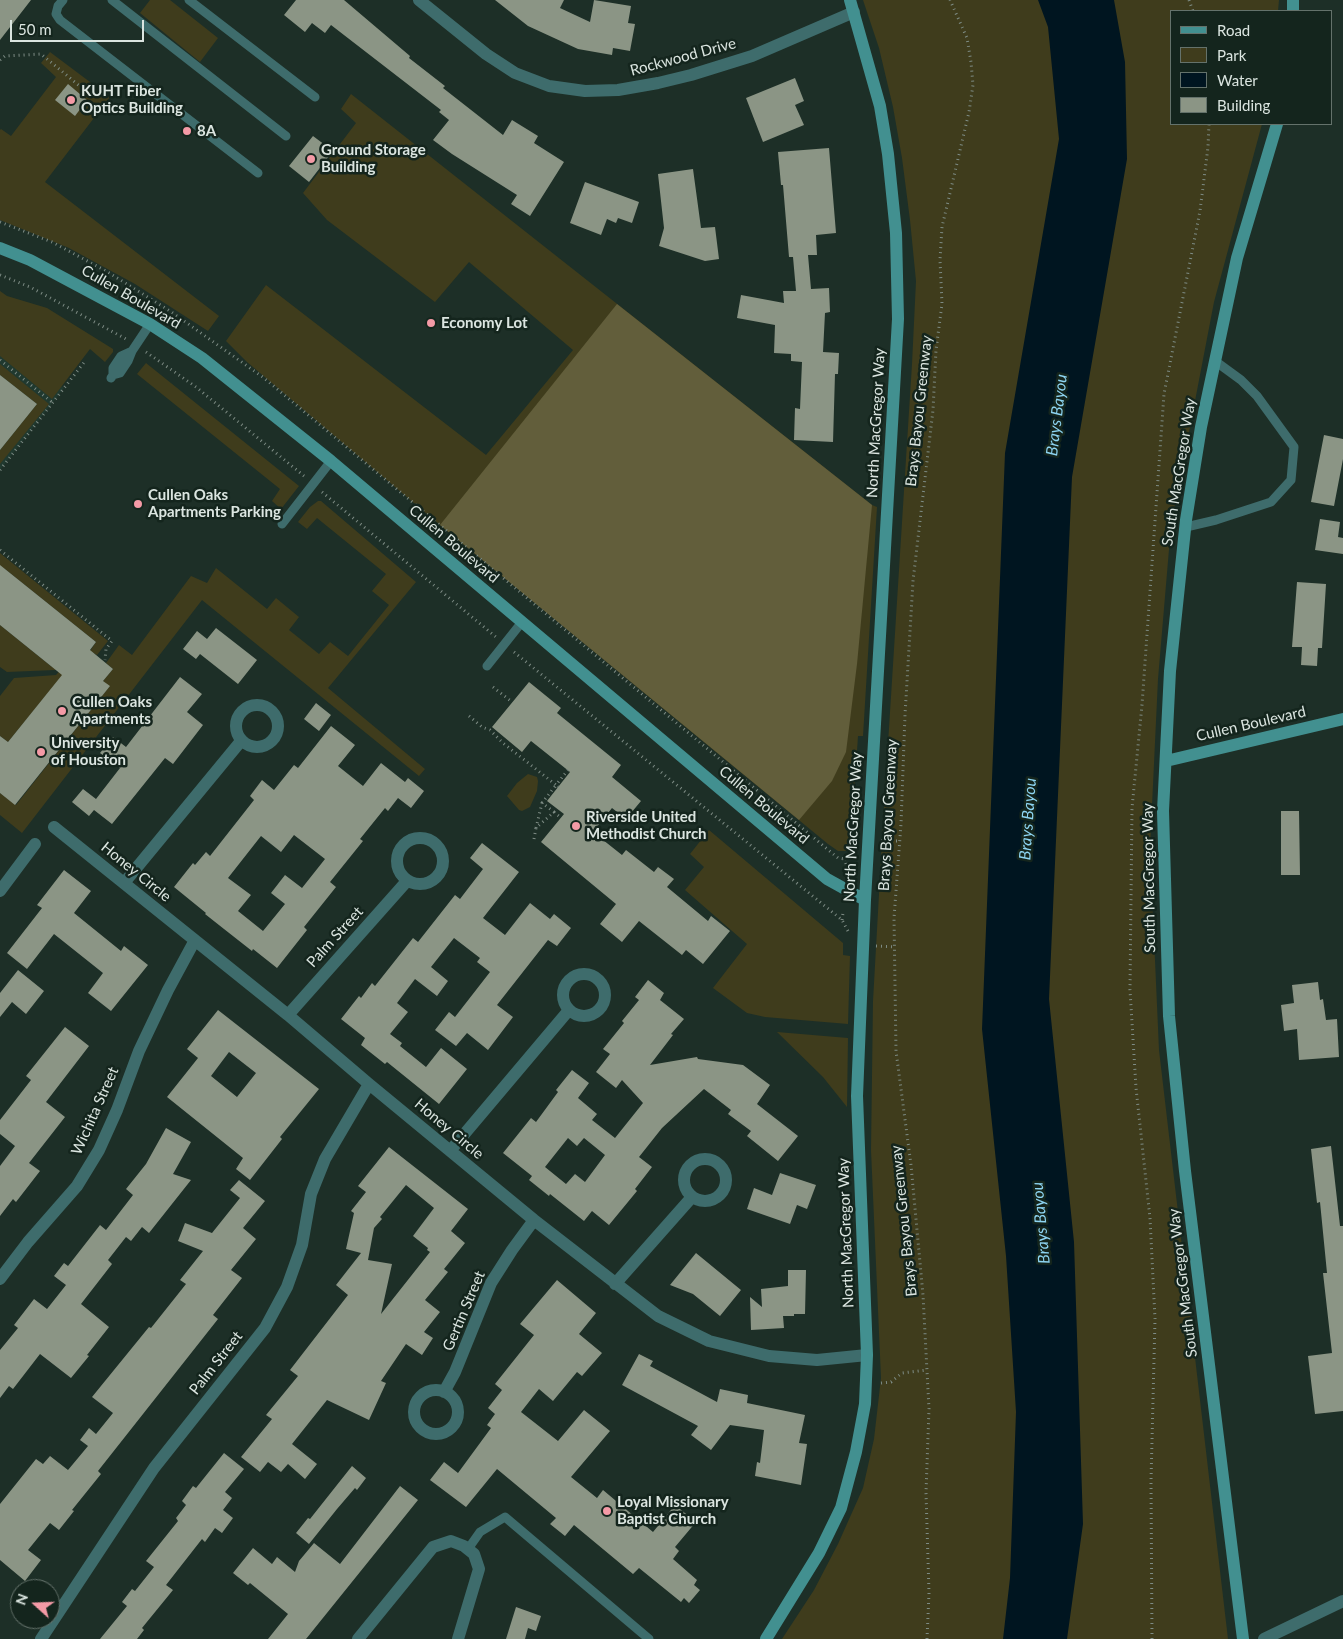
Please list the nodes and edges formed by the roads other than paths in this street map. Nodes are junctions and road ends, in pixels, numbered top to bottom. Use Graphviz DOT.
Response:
graph roads {
  1 [pos="63,0"];
  2 [pos="112,0"];
  3 [pos="189,0"];
  4 [pos="419,0"];
  5 [pos="852,6"];
  6 [pos="315,97"];
  7 [pos="1277,125"];
  8 [pos="286,136"];
  9 [pos="258,173"];
  10 [pos="0,248"];
  11 [pos="150,324"];
  12 [pos="1215,361"];
  13 [pos="111,378"];
  14 [pos="331,461"];
  15 [pos="282,524"];
  16 [pos="1186,527"];
  17 [pos="522,622"];
  18 [pos="487,666"];
  19 [pos="1343,719"];
  20 [pos="241,741"];
  21 [pos="1166,761"];
  22 [pos="54,827"];
  23 [pos="35,844"];
  24 [pos="407,881"];
  25 [pos="124,883"];
  26 [pos="0,890"];
  27 [pos="865,900"];
  28 [pos="195,940"];
  29 [pos="569,1010"];
  30 [pos="288,1015"];
  31 [pos="369,1084"];
  32 [pos="450,1151"];
  33 [pos="692,1196"];
  34 [pos="534,1220"];
  35 [pos="0,1279"];
  36 [pos="615,1284"];
  37 [pos="866,1354"];
  38 [pos="444,1392"];
  39 [pos="466,1547"];
  40 [pos="1343,1601"];
  41 [pos="41,1639"];
  42 [pos="358,1639"];
  43 [pos="458,1639"];
  44 [pos="649,1639"];
  45 [pos="766,1639"];
  46 [pos="1243,1639"];
  47 [pos="1264,1639"];
  1 -- 9 [label="lane"];
  2 -- 8 [label="lane"];
  3 -- 6 [label="lane"];
  4 -- 5 [label="street, Rockwood Drive"];
  5 -- 27 [label="street, North MacGregor Way"];
  7 -- 12 [label="street, South MacGregor Way"];
  10 -- 11 [label="street, Cullen Boulevard"];
  11 -- 13 [label="lane"];
  11 -- 14 [label="street, Cullen Boulevard"];
  12 -- 16 [label="street, South MacGregor Way"];
  12 -- 16 [label="lane"];
  14 -- 15 [label="lane"];
  14 -- 17 [label="street, Cullen Boulevard"];
  16 -- 21 [label="street, South MacGregor Way"];
  17 -- 18 [label="lane"];
  17 -- 27 [label="street, Cullen Boulevard"];
  19 -- 21 [label="street, Cullen Boulevard"];
  20 -- 25 [label="street"];
  21 -- 46 [label="street, South MacGregor Way"];
  22 -- 25 [label="street, Honey Circle"];
  23 -- 26 [label="street"];
  24 -- 30 [label="street, Palm Street"];
  25 -- 28 [label="street, Honey Circle"];
  27 -- 37 [label="street, North MacGregor Way"];
  28 -- 30 [label="street, Honey Circle"];
  28 -- 35 [label="street, Wichita Street"];
  29 -- 32 [label="street"];
  30 -- 31 [label="street, Honey Circle"];
  31 -- 32 [label="street, Honey Circle"];
  31 -- 41 [label="street, Palm Street"];
  32 -- 34 [label="street, Honey Circle"];
  33 -- 36 [label="street"];
  34 -- 36 [label="street, Honey Circle"];
  34 -- 38 [label="street, Gertin Street"];
  36 -- 37 [label="street, Honey Circle"];
  37 -- 45 [label="street, North MacGregor Way"];
  39 -- 42 [label="street"];
  39 -- 43 [label="street"];
  39 -- 44 [label="lane"];
  40 -- 47 [label="street"];
}
